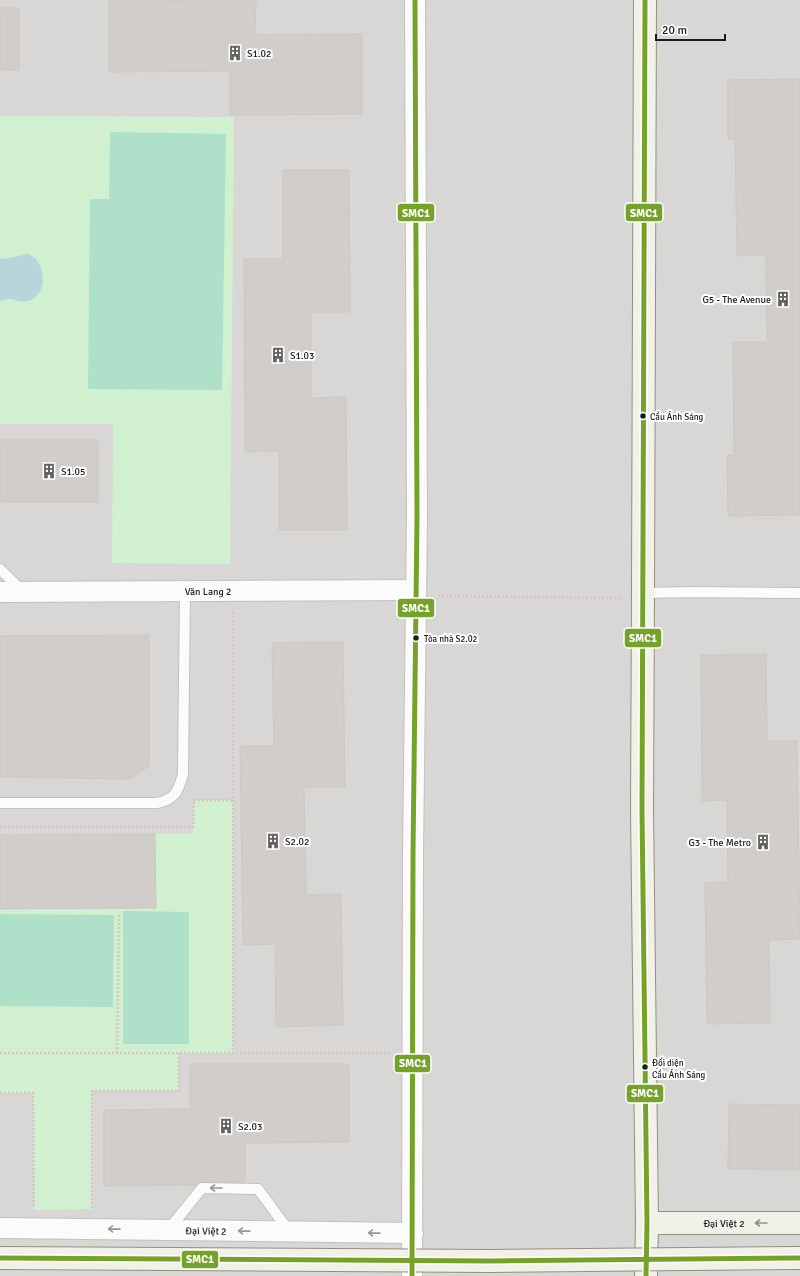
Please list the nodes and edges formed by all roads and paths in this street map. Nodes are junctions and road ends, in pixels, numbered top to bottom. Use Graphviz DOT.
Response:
graph roads {
  1 [pos="415,0"];
  2 [pos="645,0"];
  3 [pos="0,569"];
  4 [pos="416,590"];
  5 [pos="185,591"];
  6 [pos="0,592"];
  7 [pos="23,592"];
  8 [pos="800,593"];
  9 [pos="635,595"];
  10 [pos="437,596"];
  11 [pos="233,612"];
  12 [pos="0,803"];
  13 [pos="119,915"];
  14 [pos="0,1053"];
  15 [pos="117,1053"];
  16 [pos="179,1053"];
  17 [pos="233,1053"];
  18 [pos="392,1053"];
  19 [pos="0,1093"];
  20 [pos="92,1209"];
  21 [pos="34,1210"];
  22 [pos="647,1223"];
  23 [pos="800,1223"];
  24 [pos="0,1228"];
  25 [pos="168,1230"];
  26 [pos="289,1231"];
  27 [pos="413,1233"];
  28 [pos="0,1258"];
  29 [pos="800,1258"];
  30 [pos="412,1276"];
  31 [pos="646,1276"];
  1 -- 4 [label="street"];
  2 -- 9 [label="street"];
  3 -- 7 [label="lane"];
  4 -- 5 [label="street, Văn Lang 2"];
  4 -- 27 [label="street"];
  5 -- 7 [label="street, Văn Lang 2"];
  5 -- 12 [label="lane"];
  6 -- 7 [label="street, Văn Lang 2"];
  8 -- 9 [label="lane"];
  9 -- 10 [label="path"];
  9 -- 22 [label="street"];
  11 -- 17 [label="path"];
  13 -- 15 [label="path"];
  14 -- 15 [label="path"];
  15 -- 16 [label="path"];
  16 -- 17 [label="path"];
  16 -- 20 [label="path"];
  17 -- 18 [label="path"];
  19 -- 21 [label="path"];
  23 -- 22 [label="street, Đại Việt 2, one-way"];
  22 -- 31 [label="street"];
  25 -- 24 [label="street, Đại Việt 2, one-way"];
  26 -- 25 [label="street, Đại Việt 2, one-way"];
  26 -- 25 [label="lane, one-way"];
  27 -- 26 [label="street, Đại Việt 2, one-way"];
  27 -- 30 [label="street"];
  28 -- 29 [label="street, bridge"];
}
